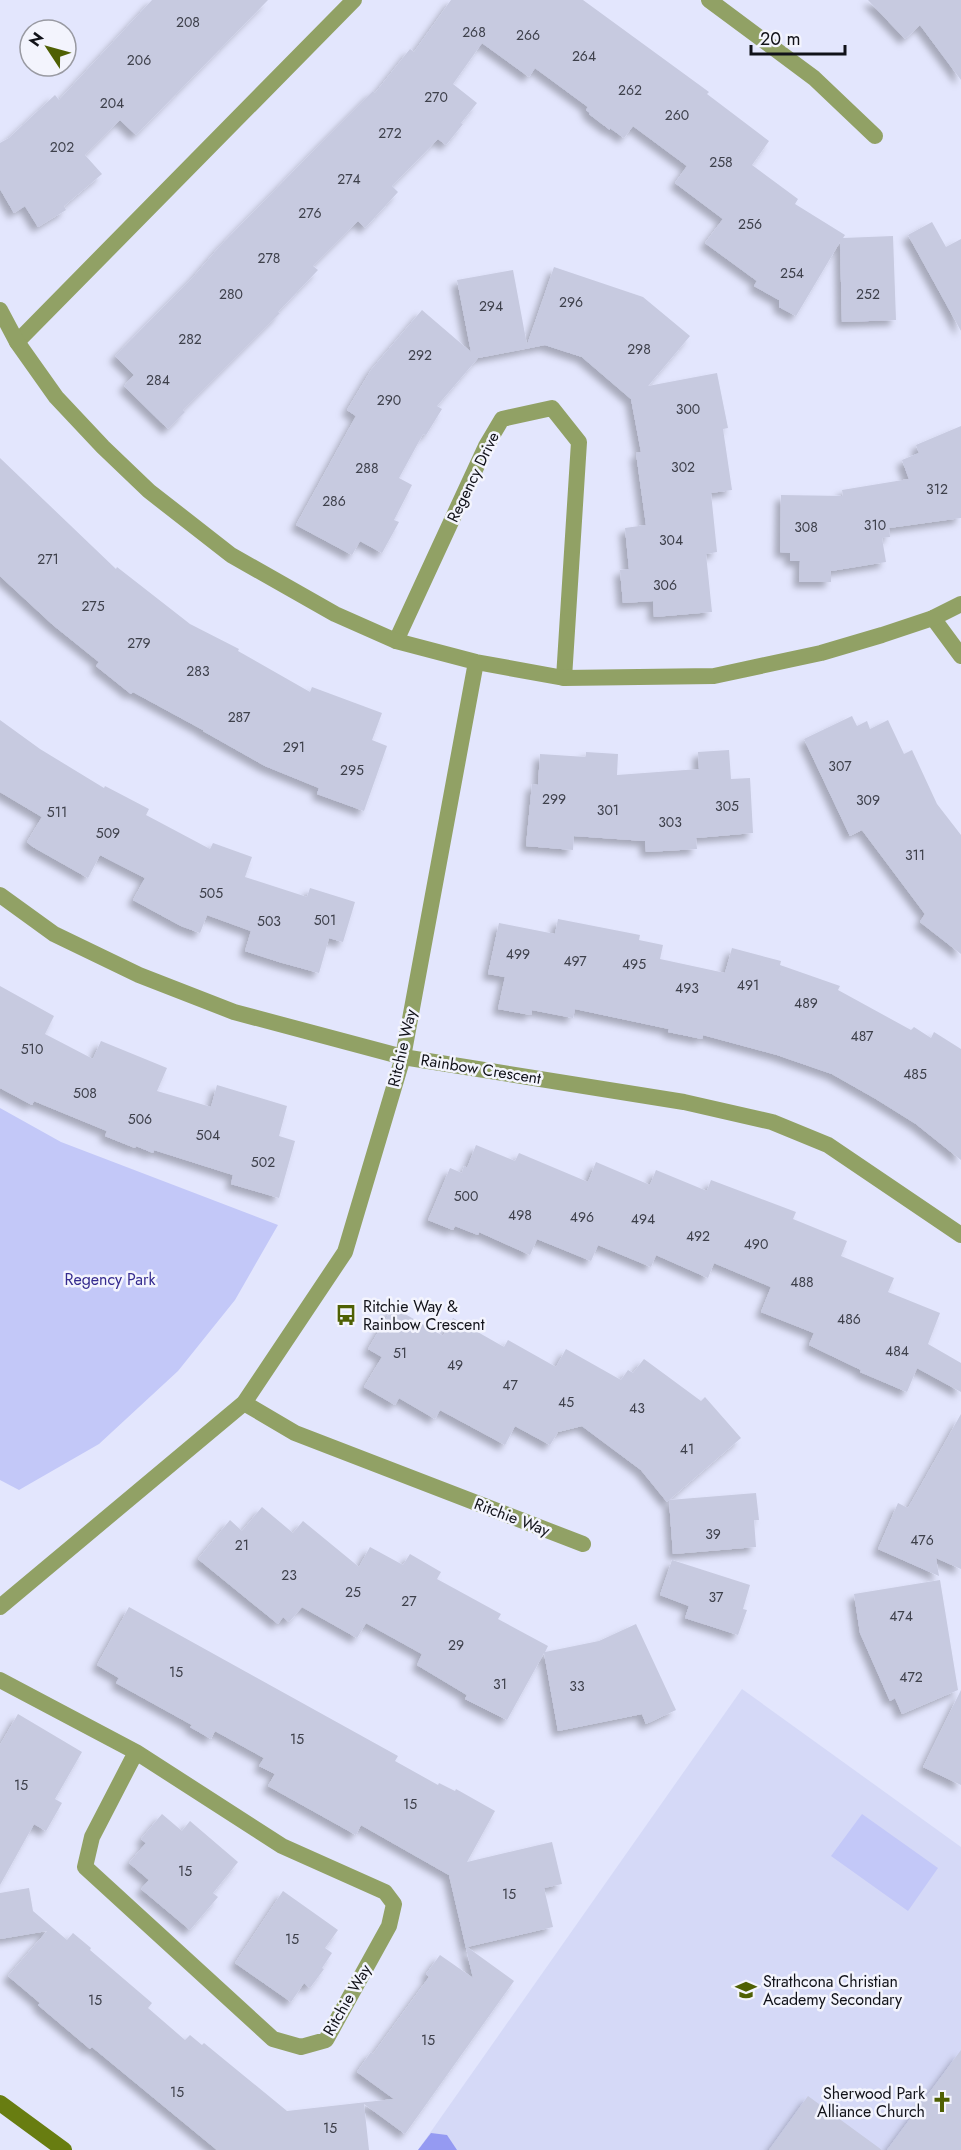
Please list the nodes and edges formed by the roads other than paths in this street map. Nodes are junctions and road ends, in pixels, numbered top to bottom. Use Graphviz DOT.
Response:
graph roads {
  1 [pos="354,0"];
  2 [pos="709,0"];
  3 [pos="876,136"];
  4 [pos="0,310"];
  5 [pos="17,342"];
  6 [pos="961,604"];
  7 [pos="933,618"];
  8 [pos="396,641"];
  9 [pos="961,656"];
  10 [pos="476,662"];
  11 [pos="564,678"];
  12 [pos="0,895"];
  13 [pos="403,1057"];
  14 [pos="961,1235"];
  15 [pos="244,1403"];
  16 [pos="583,1544"];
  17 [pos="0,1607"];
  18 [pos="0,1680"];
  19 [pos="136,1752"];
  20 [pos="0,2103"];
  21 [pos="64,2150"];
  1 -- 5 [label="street"];
  2 -- 3 [label="street"];
  4 -- 5 [label="street"];
  5 -- 8 [label="street"];
  6 -- 7 [label="street"];
  7 -- 9 [label="street"];
  7 -- 11 [label="street"];
  8 -- 10 [label="street"];
  8 -- 11 [label="street, Regency Drive"];
  10 -- 11 [label="street"];
  10 -- 13 [label="street, Ritchie Way"];
  12 -- 13 [label="street, Rainbow Crescent"];
  13 -- 14 [label="street, Rainbow Crescent"];
  13 -- 15 [label="street, Ritchie Way"];
  15 -- 16 [label="street, Ritchie Way"];
  15 -- 17 [label="street, Ritchie Way"];
  18 -- 19 [label="street, Ritchie Way"];
  19 -- 19 [label="street, Ritchie Way"];
  20 -- 21 [label="main road"];
}
